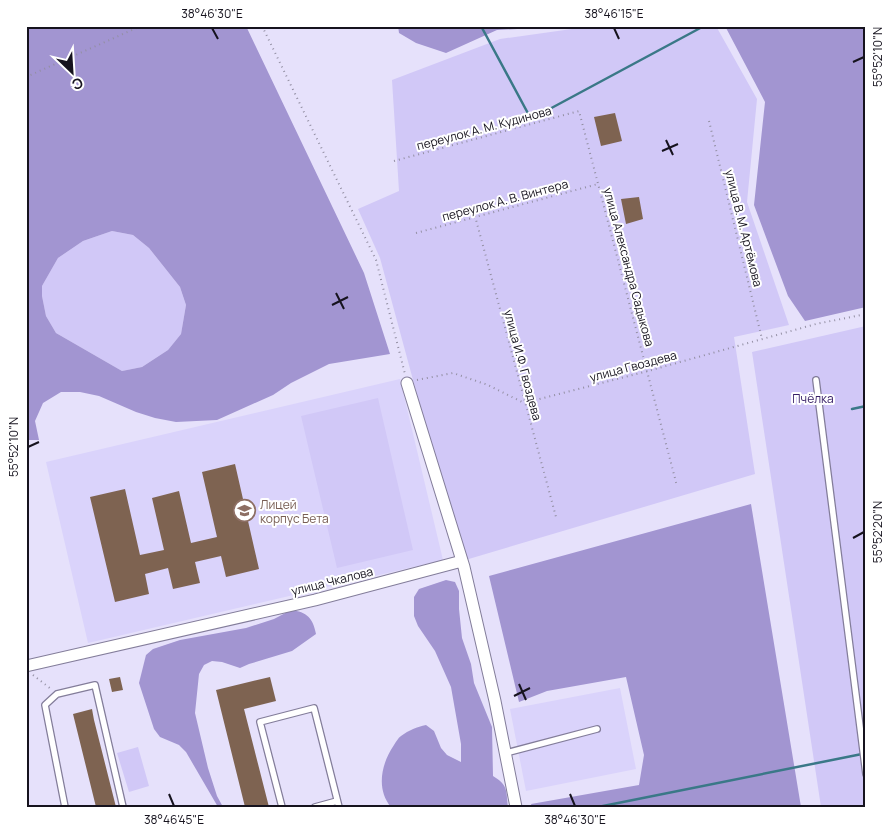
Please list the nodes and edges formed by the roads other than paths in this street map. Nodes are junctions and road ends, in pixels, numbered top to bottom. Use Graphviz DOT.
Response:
graph roads {
  1 [pos="816,380"];
  2 [pos="408,383"];
  3 [pos="462,561"];
  4 [pos="26,666"];
  5 [pos="597,730"];
  6 [pos="506,754"];
  7 [pos="866,774"];
  8 [pos="338,804"];
  9 [pos="66,807"];
  10 [pos="123,807"];
  11 [pos="282,807"];
  12 [pos="315,807"];
  13 [pos="516,807"];
  1 -- 7 [label="lane"];
  2 -- 3 [label="street"];
  3 -- 4 [label="street, улица Чкалова"];
  3 -- 6 [label="street"];
  5 -- 6 [label="lane"];
  6 -- 13 [label="street"];
  8 -- 11 [label="lane"];
  8 -- 12 [label="lane"];
  9 -- 10 [label="lane"];
}
